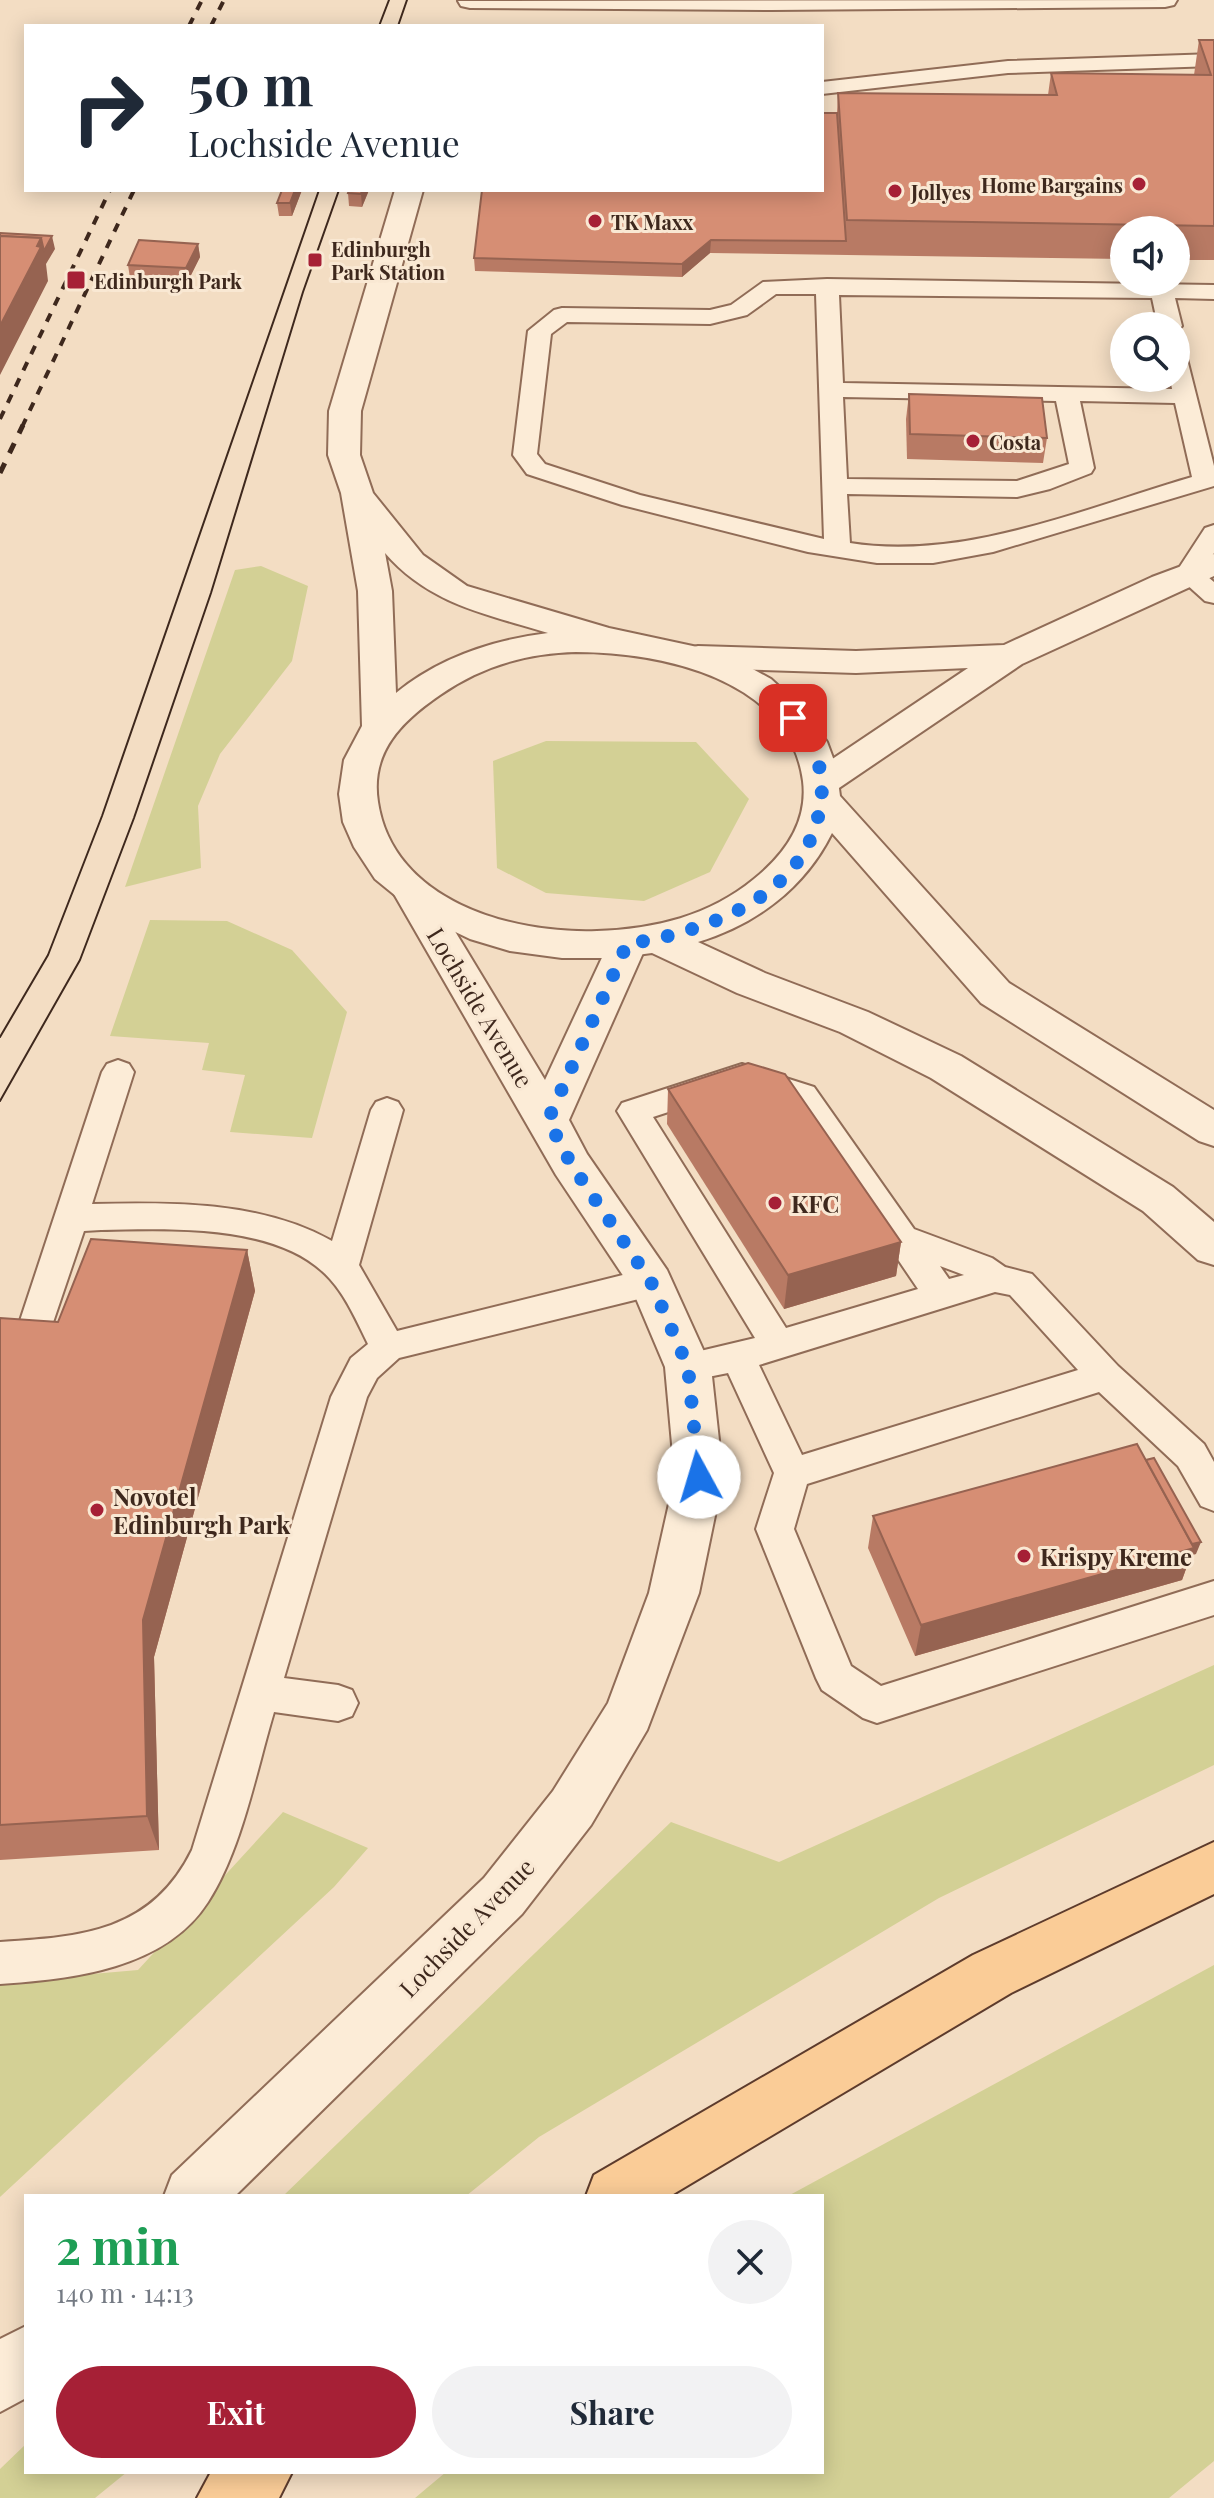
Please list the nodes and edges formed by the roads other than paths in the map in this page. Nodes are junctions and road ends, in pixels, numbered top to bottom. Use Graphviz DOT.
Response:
graph roads {
  1 [pos="470,0"];
  2 [pos="1113,0"];
  3 [pos="1165,0"];
  4 [pos="940,1"];
  5 [pos="771,2"];
  6 [pos="462,24"];
  7 [pos="1214,60"];
  8 [pos="824,88"];
  9 [pos="408,192"];
  10 [pos="827,286"];
  11 [pos="1110,290"];
  12 [pos="1190,292"];
  13 [pos="1214,292"];
  14 [pos="831,390"];
  15 [pos="1185,392"];
  16 [pos="1066,394"];
  17 [pos="1186,396"];
  18 [pos="1203,481"];
  19 [pos="835,486"];
  20 [pos="357,493"];
  21 [pos="1214,514"];
  22 [pos="1214,533"];
  23 [pos="837,549"];
  24 [pos="1205,578"];
  25 [pos="620,642"];
  26 [pos="1010,656"];
  27 [pos="698,657"];
  28 [pos="380,727"];
  29 [pos="823,791"];
  30 [pos="413,894"];
  31 [pos="642,942"];
  32 [pos="118,1072"];
  33 [pos="387,1110"];
  34 [pos="548,1120"];
  35 [pos="1214,1130"];
  36 [pos="71,1218"];
  37 [pos="902,1238"];
  38 [pos="1214,1248"];
  39 [pos="341,1267"];
  40 [pos="995,1279"];
  41 [pos="651,1282"];
  42 [pos="942,1296"];
  43 [pos="32,1339"];
  44 [pos="778,1345"];
  45 [pos="388,1347"];
  46 [pos="738,1357"];
  47 [pos="688,1367"];
  48 [pos="1105,1376"];
  49 [pos="792,1473"];
  50 [pos="1214,1495"];
  51 [pos="1214,1598"];
  52 [pos="259,1692"];
  53 [pos="338,1703"];
  54 [pos="1213,1868"];
  55 [pos="0,1963"];
  56 [pos="195,2194"];
  57 [pos="618,2194"];
  58 [pos="24,2358"];
  59 [pos="0,2381"];
  60 [pos="259,2474"];
  61 [pos="229,2498"];
  1 -- 5 [label="street"];
  1 -- 6 [label="street"];
  2 -- 3 [label="street"];
  2 -- 4 [label="street"];
  4 -- 5 [label="street"];
  7 -- 8 [label="lane"];
  9 -- 20 [label="street"];
  10 -- 11 [label="lane"];
  10 -- 14 [label="lane"];
  10 -- 23 [label="lane"];
  12 -- 13 [label="lane"];
  14 -- 16 [label="lane"];
  14 -- 19 [label="lane"];
  15 -- 17 [label="lane"];
  16 -- 17 [label="lane"];
  16 -- 19 [label="lane"];
  17 -- 18 [label="lane"];
  18 -- 21 [label="lane"];
  18 -- 23 [label="lane"];
  19 -- 23 [label="lane"];
  20 -- 25 [label="street"];
  20 -- 28 [label="street"];
  22 -- 24 [label="lane"];
  24 -- 26 [label="street"];
  25 -- 27 [label="street"];
  25 -- 28 [label="street"];
  26 -- 27 [label="street"];
  26 -- 29 [label="street"];
  27 -- 29 [label="street"];
  28 -- 30 [label="street"];
  29 -- 31 [label="street"];
  29 -- 35 [label="street"];
  30 -- 31 [label="street"];
  30 -- 34 [label="street, Lochside Avenue"];
  31 -- 34 [label="street, Lochside Avenue"];
  31 -- 38 [label="street"];
  32 -- 36 [label="lane"];
  33 -- 39 [label="lane"];
  34 -- 41 [label="street, Lochside Avenue"];
  36 -- 39 [label="lane"];
  36 -- 43 [label="lane"];
  37 -- 40 [label="lane"];
  37 -- 42 [label="lane"];
  37 -- 44 [label="lane"];
  39 -- 45 [label="lane"];
  40 -- 42 [label="lane"];
  40 -- 48 [label="lane"];
  41 -- 45 [label="lane"];
  41 -- 47 [label="street, Lochside Avenue"];
  42 -- 44 [label="lane"];
  44 -- 46 [label="lane"];
  45 -- 52 [label="lane"];
  46 -- 47 [label="lane"];
  46 -- 49 [label="lane"];
  47 -- 56 [label="street, Lochside Avenue"];
  48 -- 49 [label="lane"];
  48 -- 50 [label="lane"];
  49 -- 51 [label="lane"];
  52 -- 53 [label="lane"];
  52 -- 55 [label="lane"];
  54 -- 57 [label="main road"];
  58 -- 59 [label="street"];
  60 -- 61 [label="main road"];
}
